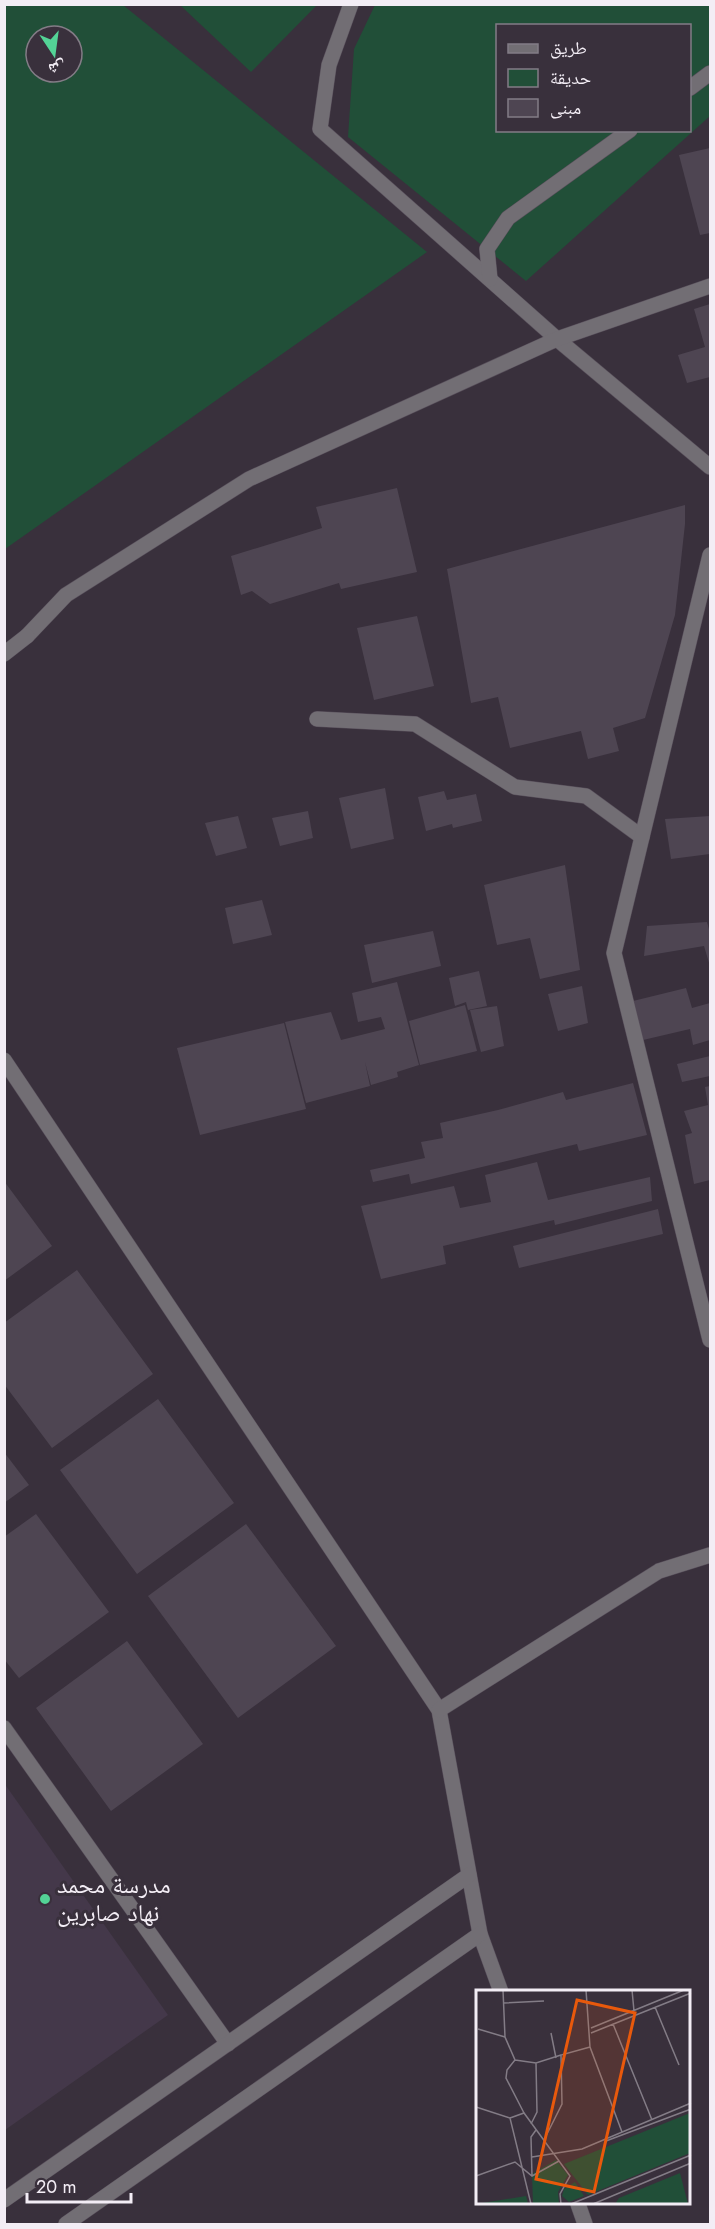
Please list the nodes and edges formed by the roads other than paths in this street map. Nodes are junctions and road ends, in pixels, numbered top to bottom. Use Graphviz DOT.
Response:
graph roads {
  1 [pos="351,4"];
  2 [pos="711,73"];
  3 [pos="691,87"];
  4 [pos="627,132"];
  5 [pos="490,279"];
  6 [pos="711,286"];
  7 [pos="557,339"];
  8 [pos="711,467"];
  9 [pos="711,555"];
  10 [pos="27,636"];
  11 [pos="4,640"];
  12 [pos="4,654"];
  13 [pos="317,718"];
  14 [pos="642,837"];
  15 [pos="4,1060"];
  16 [pos="711,1340"];
  17 [pos="711,1555"];
  18 [pos="439,1710"];
  19 [pos="4,1728"];
  20 [pos="469,1875"];
  21 [pos="480,1934"];
  22 [pos="500,1990"];
  23 [pos="228,2044"];
  24 [pos="4,2200"];
  25 [pos="578,2205"];
  26 [pos="66,2224"];
  27 [pos="585,2224"];
  1 -- 5 [label="street"];
  2 -- 3 [label="street"];
  4 -- 5 [label="street"];
  5 -- 7 [label="street"];
  6 -- 7 [label="street"];
  7 -- 8 [label="street"];
  7 -- 10 [label="street"];
  9 -- 14 [label="street"];
  10 -- 11 [label="street"];
  10 -- 12 [label="street"];
  13 -- 14 [label="street"];
  14 -- 16 [label="street"];
  15 -- 18 [label="street"];
  17 -- 18 [label="street"];
  18 -- 20 [label="street"];
  19 -- 23 [label="street"];
  20 -- 21 [label="street"];
  20 -- 23 [label="street"];
  21 -- 22 [label="street"];
  21 -- 26 [label="street"];
  23 -- 24 [label="street"];
  25 -- 27 [label="street"];
}
